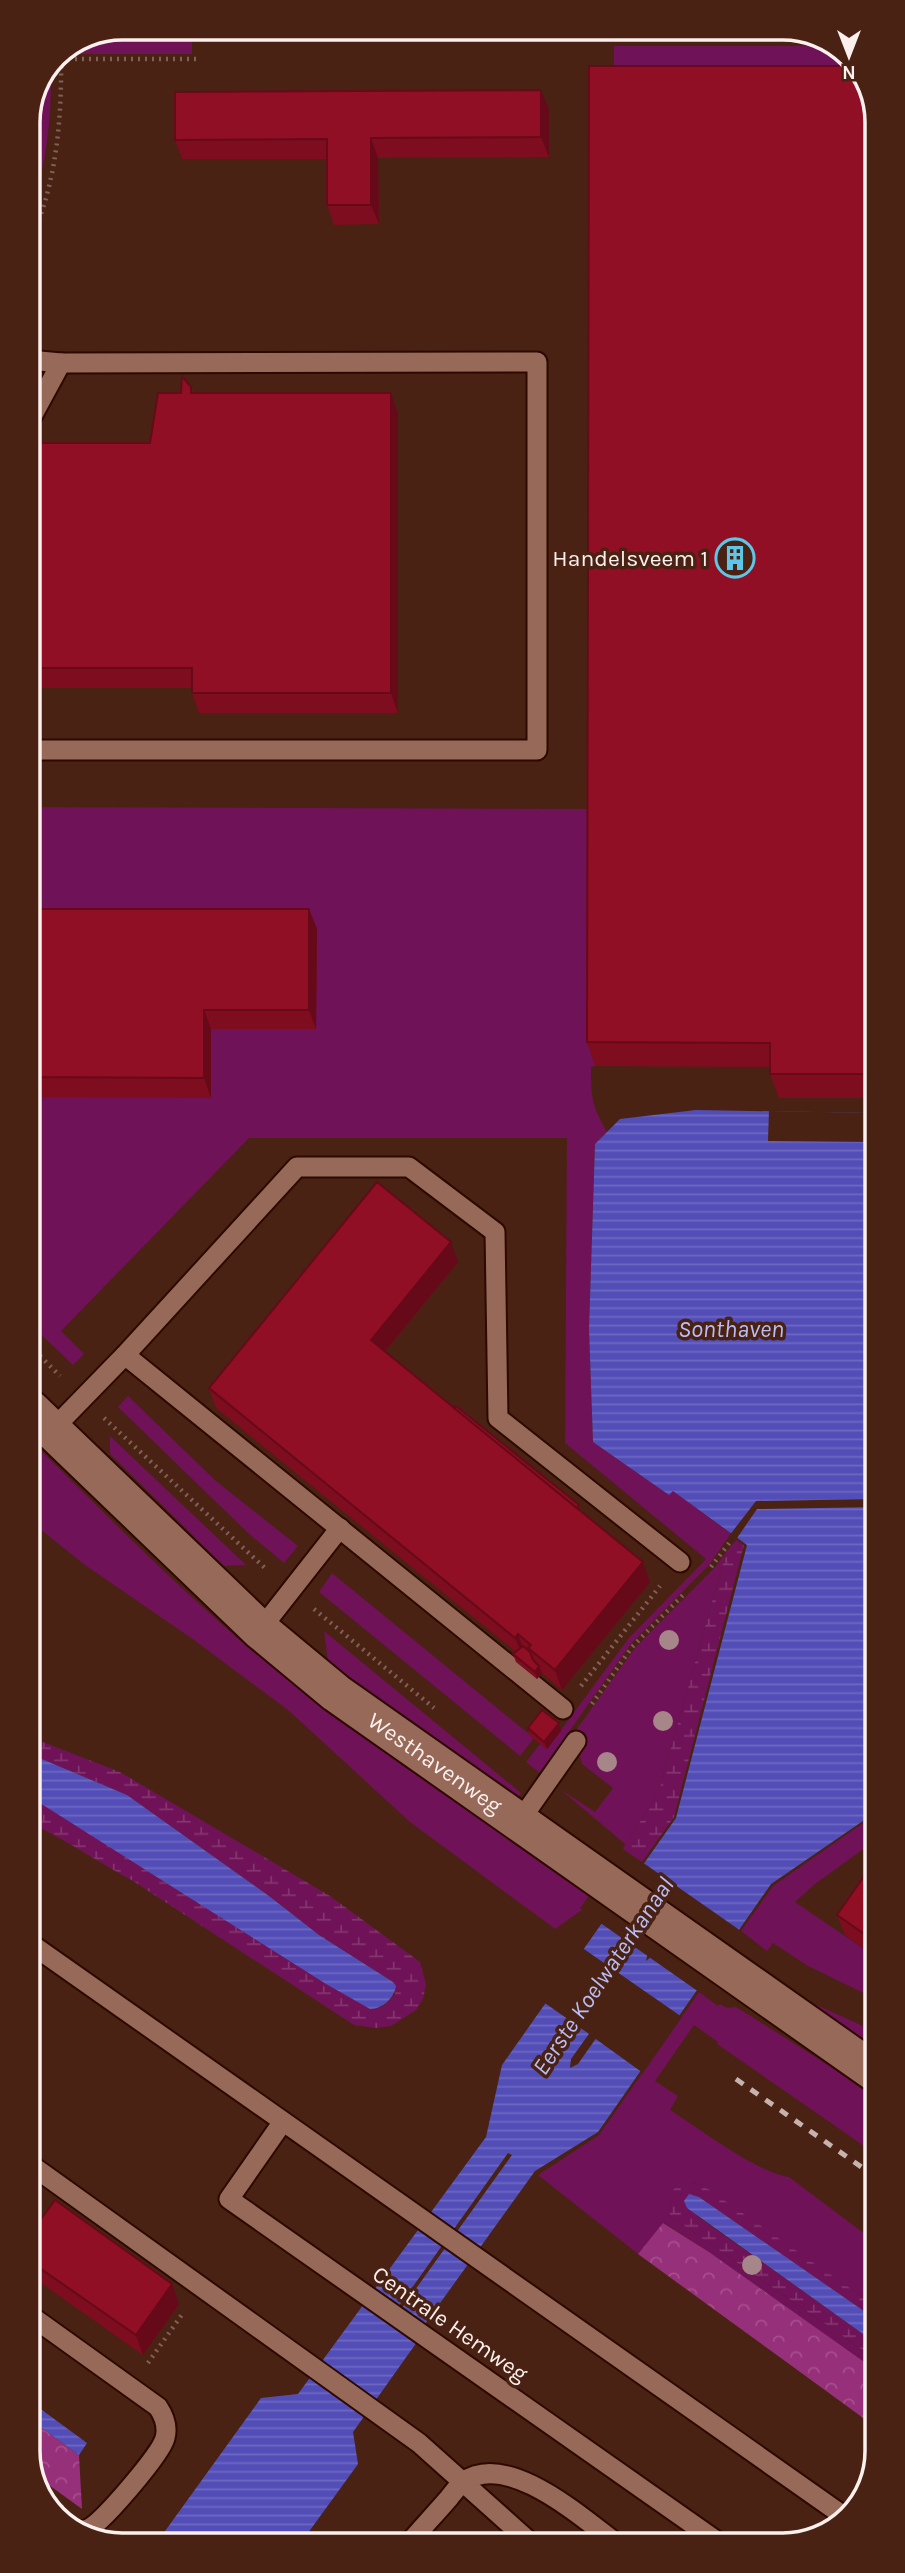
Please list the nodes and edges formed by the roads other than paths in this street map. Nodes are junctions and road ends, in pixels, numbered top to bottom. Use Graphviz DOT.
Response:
graph roads {
  1 [pos="40,361"];
  2 [pos="61,363"];
  3 [pos="40,402"];
  4 [pos="40,750"];
  5 [pos="125,1355"];
  6 [pos="41,1420"];
  7 [pos="340,1528"];
  8 [pos="680,1562"];
  9 [pos="260,1630"];
  10 [pos="563,1709"];
  11 [pos="576,1741"];
  12 [pos="519,1822"];
  13 [pos="40,1950"];
  14 [pos="865,2065"];
  15 [pos="282,2123"];
  16 [pos="40,2171"];
  17 [pos="40,2322"];
  18 [pos="463,2482"];
  19 [pos="838,2511"];
  20 [pos="89,2525"];
  21 [pos="418,2533"];
  22 [pos="520,2533"];
  23 [pos="602,2533"];
  24 [pos="705,2533"];
  1 -- 2 [label="lane"];
  2 -- 3 [label="lane"];
  2 -- 4 [label="lane"];
  5 -- 6 [label="lane"];
  5 -- 7 [label="lane"];
  5 -- 8 [label="lane"];
  6 -- 9 [label="street, Westhavenweg"];
  7 -- 9 [label="lane"];
  7 -- 10 [label="lane"];
  9 -- 12 [label="street, Westhavenweg"];
  11 -- 12 [label="lane"];
  12 -- 14 [label="street, Westhavenweg"];
  13 -- 15 [label="lane"];
  15 -- 19 [label="lane"];
  15 -- 24 [label="lane, Centrale Hemweg"];
  16 -- 18 [label="lane"];
  17 -- 20 [label="lane"];
  18 -- 21 [label="lane"];
  18 -- 22 [label="lane"];
  18 -- 23 [label="lane"];
}
